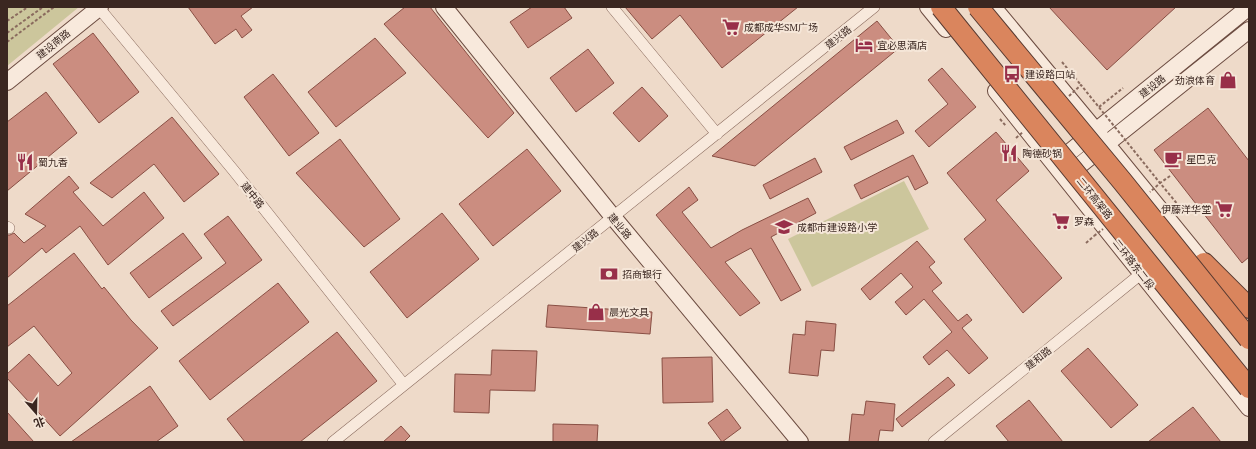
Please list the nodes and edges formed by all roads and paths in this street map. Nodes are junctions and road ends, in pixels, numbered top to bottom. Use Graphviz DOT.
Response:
graph roads {
  1 [pos="28,7"];
  2 [pos="43,7"];
  3 [pos="54,7"];
  4 [pos="99,7"];
  5 [pos="444,7"];
  6 [pos="612,7"];
  7 [pos="874,7"];
  8 [pos="928,7"];
  9 [pos="941,7"];
  10 [pos="978,7"];
  11 [pos="993,7"];
  12 [pos="1249,7"];
  13 [pos="7,21"];
  14 [pos="1249,30"];
  15 [pos="7,33"];
  16 [pos="7,42"];
  17 [pos="1062,62"];
  18 [pos="7,82"];
  19 [pos="1081,85"];
  20 [pos="1123,88"];
  21 [pos="1099,107"];
  22 [pos="1096,131"];
  23 [pos="717,134"];
  24 [pos="1107,144"];
  25 [pos="1055,164"];
  26 [pos="1170,176"];
  27 [pos="1066,177"];
  28 [pos="1179,206"];
  29 [pos="613,217"];
  30 [pos="1094,236"];
  31 [pos="1086,243"];
  32 [pos="1204,263"];
  33 [pos="1142,273"];
  34 [pos="1249,308"];
  35 [pos="1249,318"];
  36 [pos="1249,339"];
  37 [pos="404,385"];
  38 [pos="1249,388"];
  39 [pos="1249,408"];
  40 [pos="333,442"];
  41 [pos="800,442"];
  42 [pos="934,442"];
  1 -- 13 [label="path"];
  2 -- 15 [label="path"];
  3 -- 16 [label="path"];
  4 -- 18 [label="street, 建设南路"];
  4 -- 37 [label="street, 建中路"];
  5 -- 29 [label="street, 建业路"];
  6 -- 23 [label="street"];
  7 -- 23 [label="street, 建兴路"];
  8 -- 25 [label="street, 二环路东二段"];
  9 -- 38 [label="highway, 二环高架路, bridge"];
  10 -- 36 [label="highway, bridge"];
  11 -- 22 [label="street"];
  12 -- 22 [label="street, 建设路"];
  14 -- 24 [label="street, 建设路"];
  17 -- 19 [label="path"];
  20 -- 21 [label="path"];
  22 -- 24 [label="street"];
  22 -- 25 [label="street, 建设路"];
  23 -- 29 [label="street, 建兴路"];
  24 -- 27 [label="street, 建设路"];
  24 -- 32 [label="street"];
  25 -- 27 [label="street, 二环路东二段"];
  26 -- 28 [label="path"];
  27 -- 33 [label="street, 二环路东二段"];
  29 -- 37 [label="street, 建兴路"];
  29 -- 41 [label="street, 建业路"];
  30 -- 31 [label="path"];
  32 -- 34 [label="highway"];
  32 -- 35 [label="street"];
  33 -- 39 [label="street, 二环路东二段"];
  33 -- 42 [label="street, 建和路"];
  37 -- 40 [label="street, 建兴路"];
}
